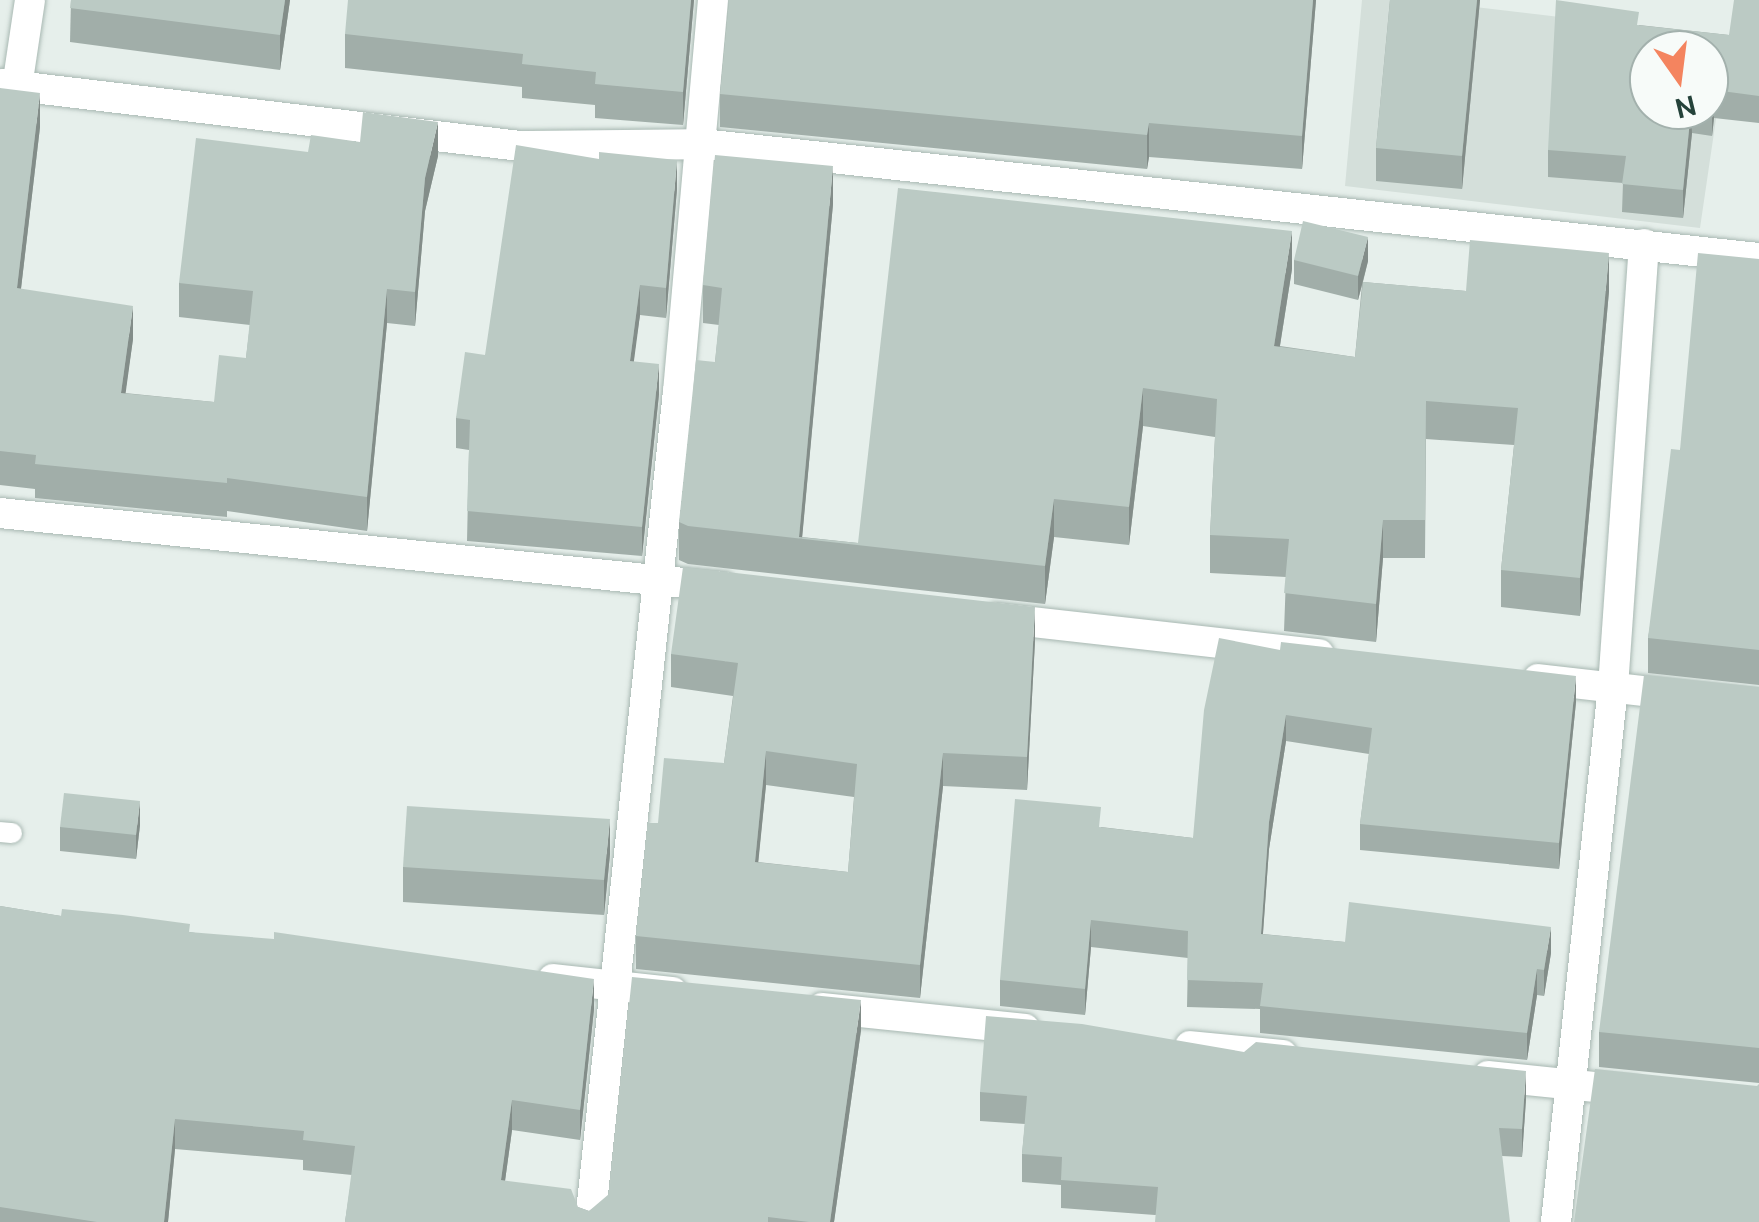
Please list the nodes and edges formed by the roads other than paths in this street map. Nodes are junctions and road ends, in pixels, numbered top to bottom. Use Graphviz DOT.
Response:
graph roads {
  1 [pos="30,0"];
  2 [pos="712,0"];
  3 [pos="9,85"];
  4 [pos="702,144"];
  5 [pos="1644,244"];
  6 [pos="1759,258"];
  7 [pos="0,513"];
  8 [pos="657,580"];
  9 [pos="754,590"];
  10 [pos="969,615"];
  11 [pos="1360,659"];
  12 [pos="1516,676"];
  13 [pos="1614,688"];
  14 [pos="1759,704"];
  15 [pos="516,974"];
  16 [pos="615,986"];
  17 [pos="712,996"];
  18 [pos="790,1004"];
  19 [pos="1064,1032"];
  20 [pos="1161,1042"];
  21 [pos="1318,1059"];
  22 [pos="1454,1073"];
  23 [pos="1571,1085"];
  24 [pos="1665,1094"];
  25 [pos="590,1222"];
  26 [pos="1556,1222"];
  1 -- 3 [label="street"];
  2 -- 4 [label="street"];
  3 -- 4 [label="street"];
  4 -- 5 [label="street"];
  4 -- 8 [label="street"];
  5 -- 6 [label="street"];
  5 -- 13 [label="street"];
  7 -- 8 [label="street"];
  8 -- 9 [label="street"];
  8 -- 16 [label="street"];
  10 -- 11 [label="street"];
  12 -- 13 [label="street"];
  13 -- 14 [label="street"];
  13 -- 23 [label="street"];
  15 -- 16 [label="street"];
  16 -- 17 [label="street"];
  16 -- 25 [label="street"];
  18 -- 19 [label="street"];
  20 -- 21 [label="street"];
  22 -- 23 [label="street"];
  23 -- 24 [label="street"];
  23 -- 26 [label="street"];
}
